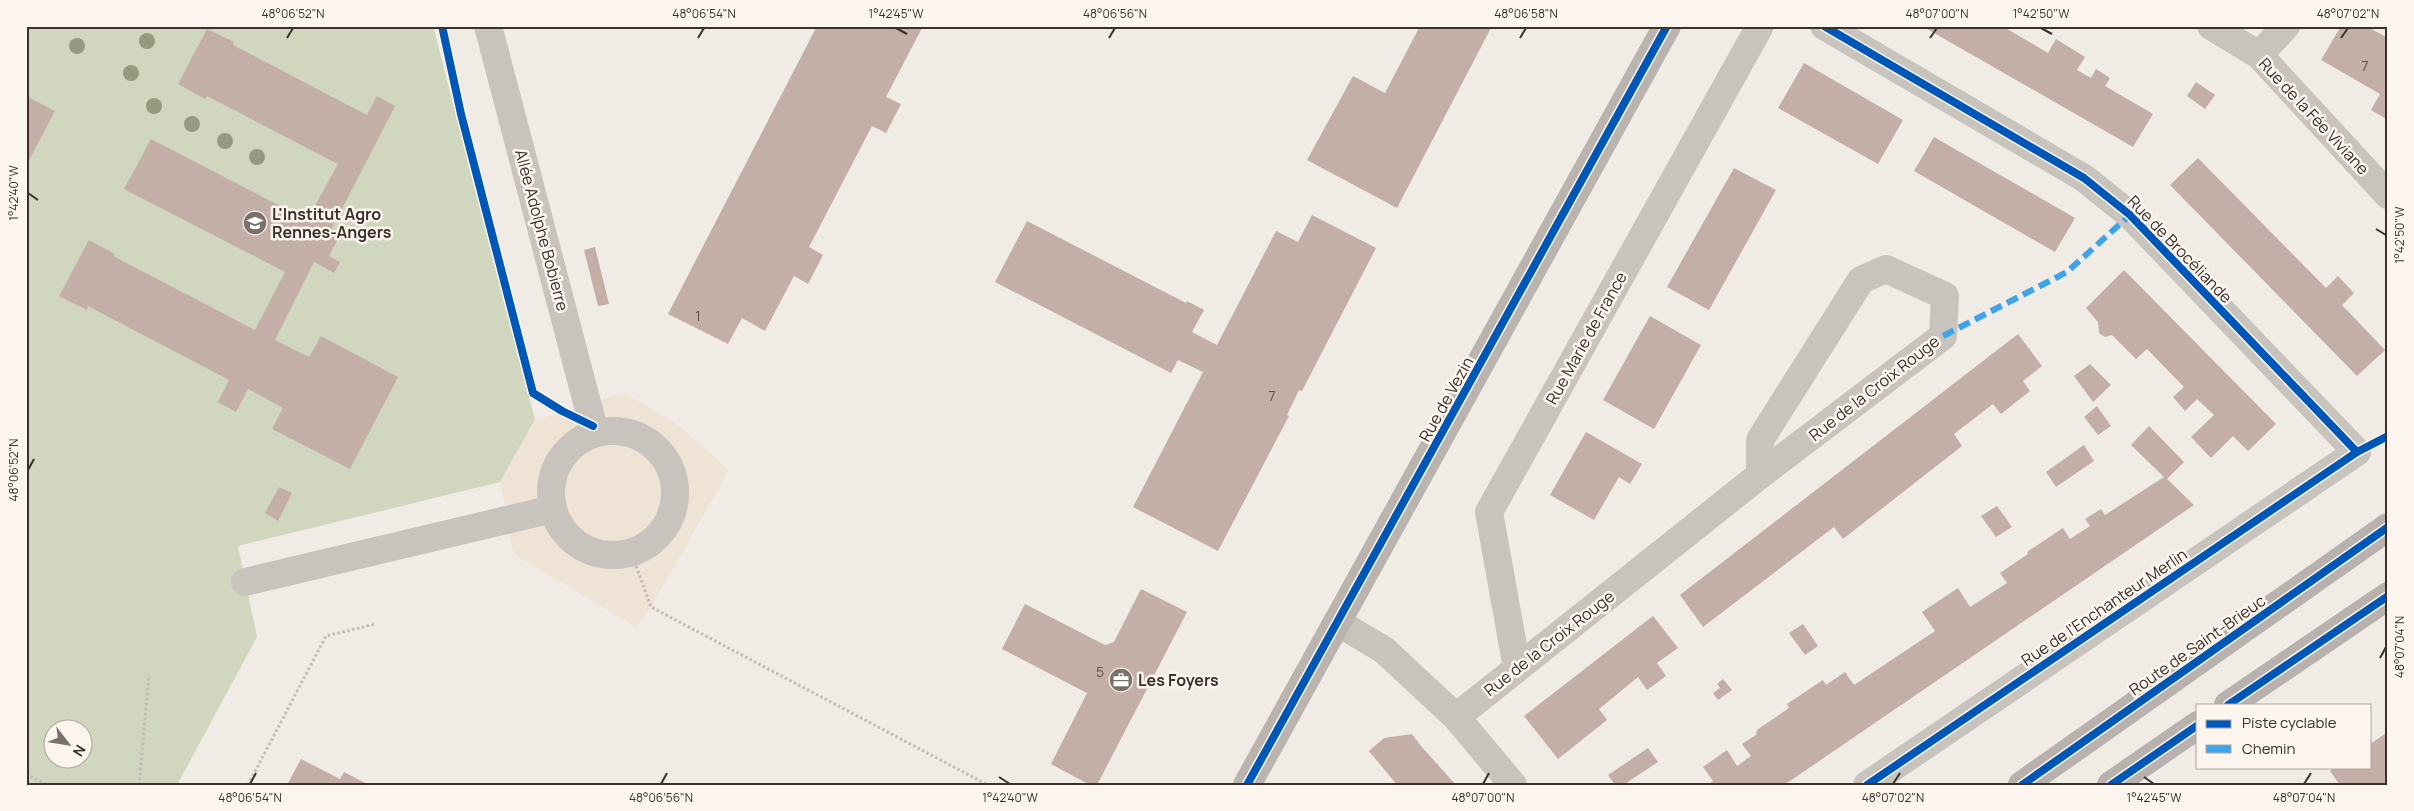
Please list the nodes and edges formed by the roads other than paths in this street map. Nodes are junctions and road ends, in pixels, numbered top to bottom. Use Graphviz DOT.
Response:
graph roads {
  1 [pos="488,26"];
  2 [pos="1667,26"];
  3 [pos="1760,26"];
  4 [pos="1824,26"];
  5 [pos="2211,26"];
  6 [pos="2286,26"];
  7 [pos="2259,55"];
  8 [pos="2388,195"];
  9 [pos="595,433"];
  10 [pos="2357,452"];
  11 [pos="1760,476"];
  12 [pos="553,509"];
  13 [pos="2388,527"];
  14 [pos="245,582"];
  15 [pos="2388,596"];
  16 [pos="1337,622"];
  17 [pos="1517,668"];
  18 [pos="2229,704"];
  19 [pos="1456,717"];
  20 [pos="2196,726"];
  21 [pos="1247,785"];
  22 [pos="1513,785"];
  23 [pos="1867,785"];
  24 [pos="2022,785"];
  25 [pos="2111,785"];
  1 -- 9 [label="street, Allée Adolphe Bobierre"];
  2 -- 16 [label="main road, Rue de Vezin"];
  3 -- 17 [label="street, Rue Marie de France"];
  4 -- 10 [label="street, Rue de Brocéliande"];
  5 -- 7 [label="street, Rue de la Fée Viviane"];
  6 -- 7 [label="street"];
  7 -- 8 [label="street, Rue de la Fée Viviane"];
  9 -- 12 [label="street"];
  9 -- 12 [label="street"];
  10 -- 23 [label="street, Rue de l'Enchanteur Merlin"];
  11 -- 11 [label="street, Rue de la Croix Rouge"];
  11 -- 17 [label="street, Rue de la Croix Rouge"];
  12 -- 14 [label="street"];
  13 -- 24 [label="main road, Route de Saint-Brieuc"];
  15 -- 18 [label="main road"];
  16 -- 19 [label="street"];
  16 -- 21 [label="main road, Rue de Vezin"];
  17 -- 19 [label="street, Rue de la Croix Rouge"];
  19 -- 22 [label="street"];
  20 -- 25 [label="main road"];
}
